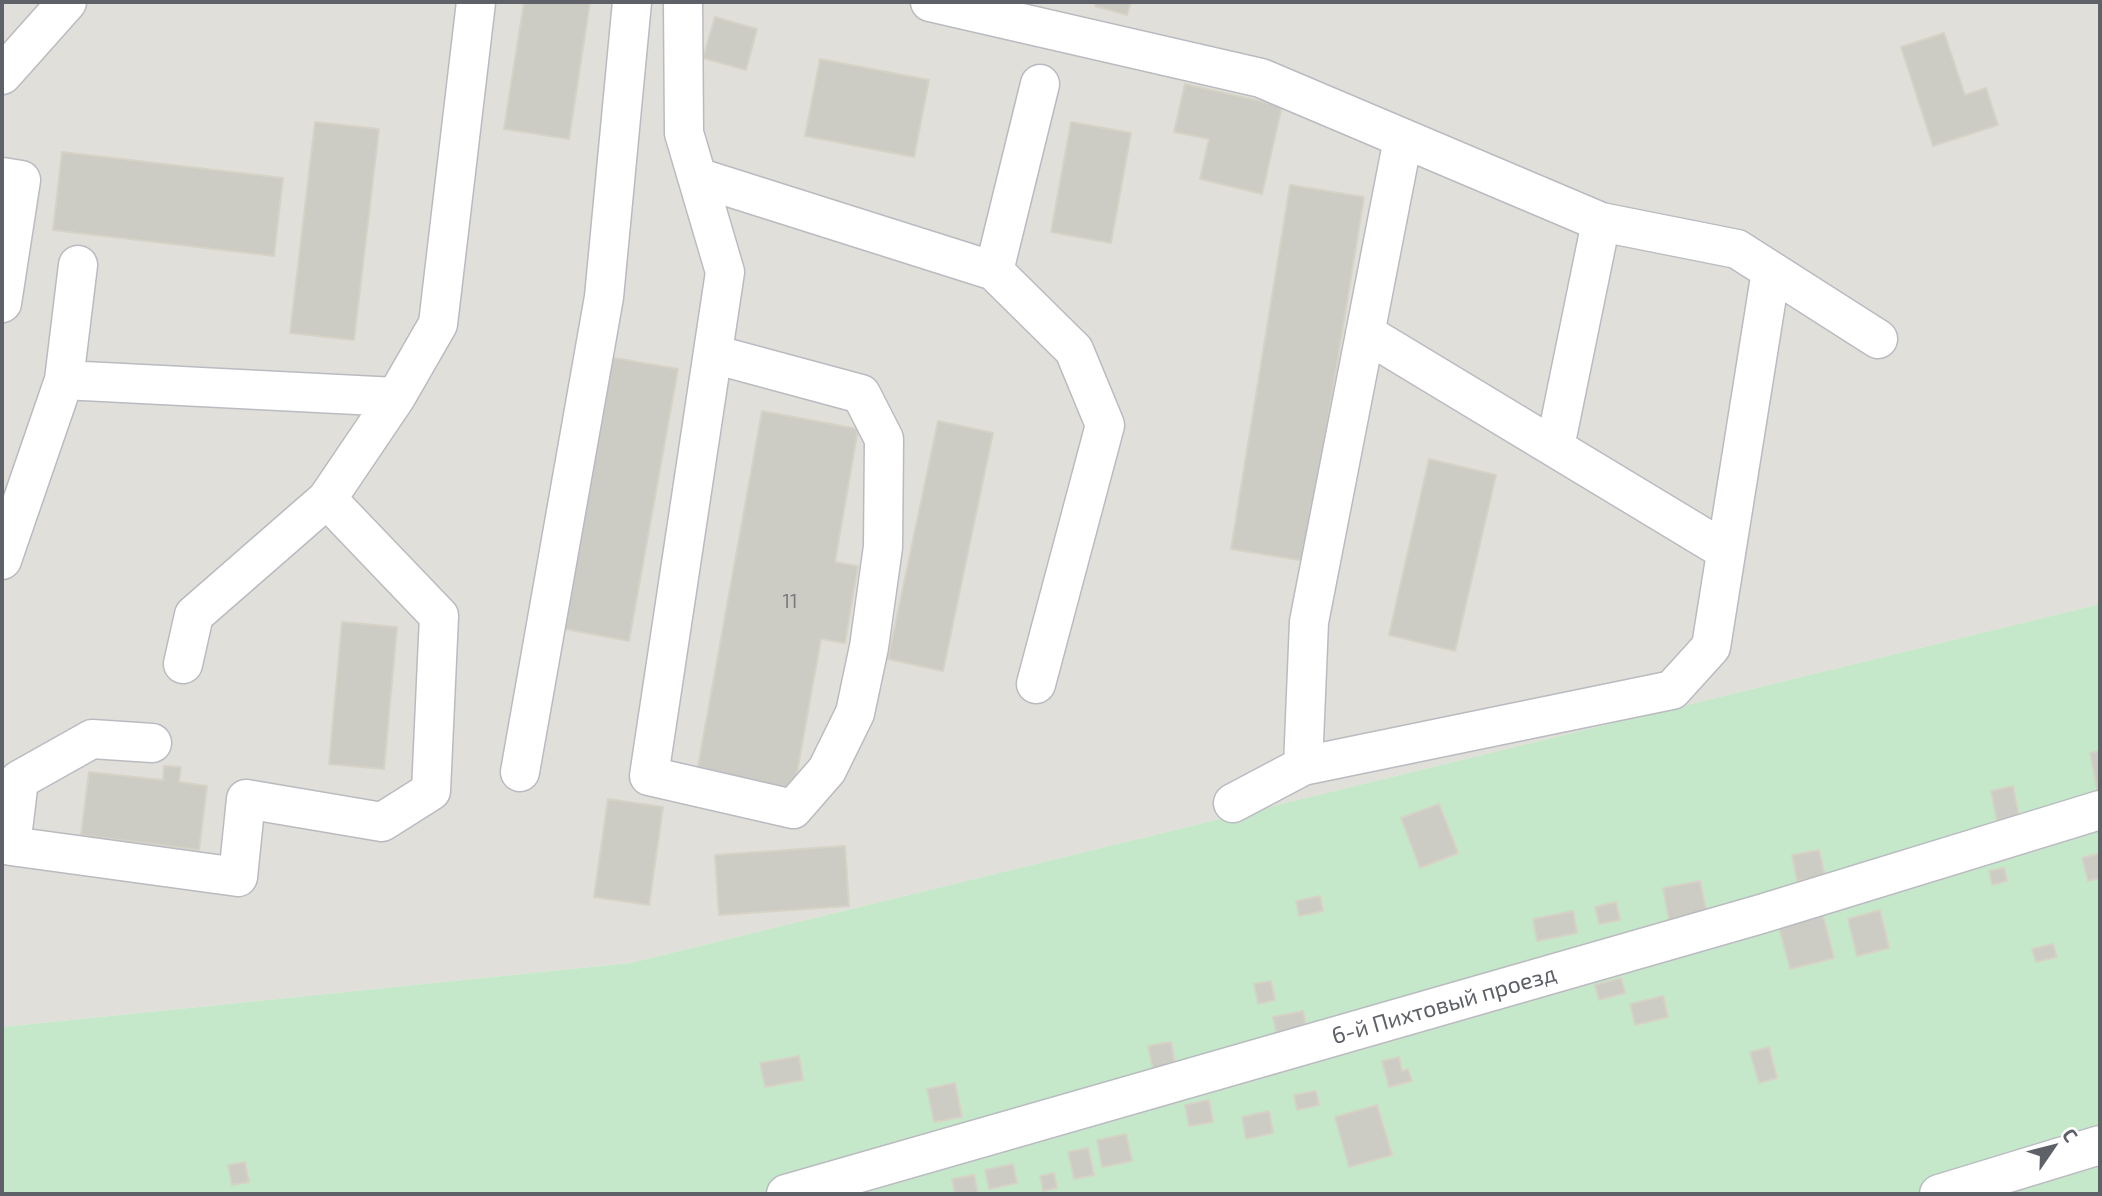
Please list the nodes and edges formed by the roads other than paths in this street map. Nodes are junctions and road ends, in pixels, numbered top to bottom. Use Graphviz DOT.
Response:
graph roads {
  1 [pos="67,2"];
  2 [pos="476,2"];
  3 [pos="632,2"];
  4 [pos="683,2"];
  5 [pos="930,2"];
  6 [pos="2,75"];
  7 [pos="1040,84"];
  8 [pos="1403,139"];
  9 [pos="2,177"];
  10 [pos="697,177"];
  11 [pos="1601,222"];
  12 [pos="78,265"];
  13 [pos="994,271"];
  14 [pos="1771,271"];
  15 [pos="2,303"];
  16 [pos="1365,333"];
  17 [pos="1878,339"];
  18 [pos="713,354"];
  19 [pos="64,380"];
  20 [pos="396,397"];
  21 [pos="1555,447"];
  22 [pos="327,499"];
  23 [pos="1726,551"];
  24 [pos="2,560"];
  25 [pos="183,664"];
  26 [pos="1036,684"];
  27 [pos="152,743"];
  28 [pos="1303,766"];
  29 [pos="520,772"];
  30 [pos="10,778"];
  31 [pos="1233,803"];
  32 [pos="2100,810"];
  33 [pos="2100,1145"];
  34 [pos="786,1194"];
  35 [pos="1939,1194"];
  1 -- 6 [label="lane"];
  2 -- 20 [label="lane"];
  3 -- 29 [label="lane"];
  4 -- 10 [label="lane"];
  5 -- 8 [label="lane"];
  7 -- 13 [label="lane"];
  8 -- 11 [label="lane"];
  8 -- 16 [label="lane"];
  9 -- 15 [label="lane"];
  10 -- 13 [label="lane"];
  10 -- 18 [label="lane"];
  11 -- 14 [label="lane"];
  11 -- 21 [label="lane"];
  12 -- 19 [label="lane"];
  13 -- 26 [label="lane"];
  14 -- 17 [label="lane"];
  14 -- 23 [label="lane"];
  16 -- 21 [label="lane"];
  16 -- 28 [label="lane"];
  18 -- 18 [label="lane"];
  19 -- 20 [label="lane"];
  19 -- 24 [label="lane"];
  20 -- 22 [label="lane"];
  21 -- 23 [label="lane"];
  22 -- 25 [label="lane"];
  22 -- 30 [label="lane"];
  23 -- 28 [label="lane"];
  27 -- 30 [label="lane"];
  28 -- 31 [label="lane"];
  32 -- 34 [label="lane, 6-й Пихтовый проезд"];
  33 -- 35 [label="lane"];
}
